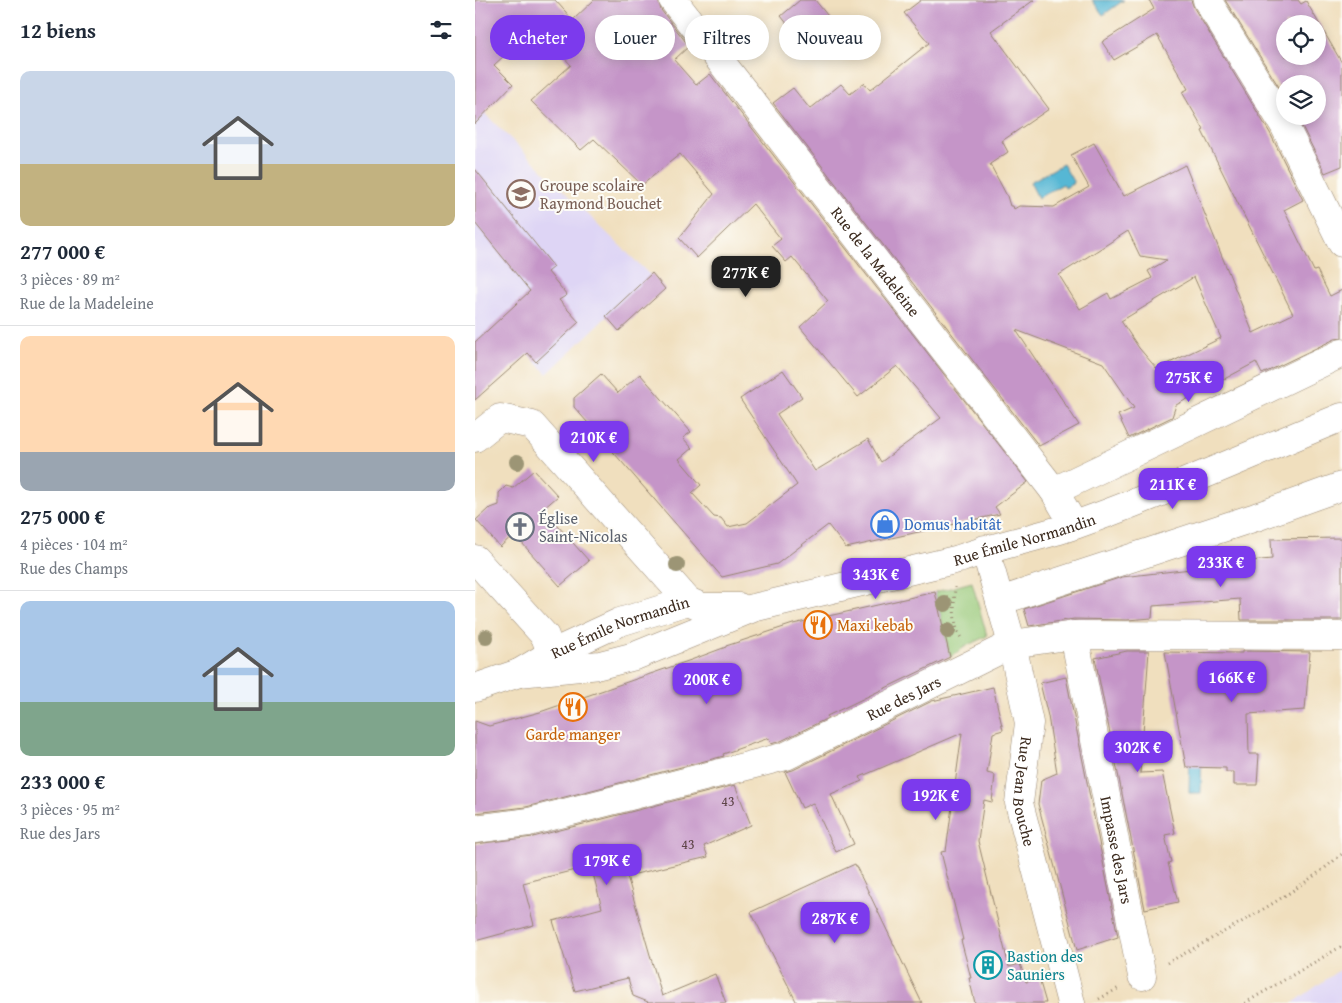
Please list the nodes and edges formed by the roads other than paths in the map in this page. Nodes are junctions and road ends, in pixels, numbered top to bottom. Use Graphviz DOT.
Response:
graph roads {
  1 [pos="673,0"];
  2 [pos="1207,0"];
  3 [pos="1342,243"];
  4 [pos="1342,353"];
  5 [pos="1342,417"];
  6 [pos="475,438"];
  7 [pos="1342,486"];
  8 [pos="1054,491"];
  9 [pos="1074,525"];
  10 [pos="985,549"];
  11 [pos="475,559"];
  12 [pos="1000,600"];
  13 [pos="689,601"];
  14 [pos="753,608"];
  15 [pos="1074,635"];
  16 [pos="1342,636"];
  17 [pos="1012,644"];
  18 [pos="551,654"];
  19 [pos="519,673"];
  20 [pos="475,688"];
  21 [pos="475,829"];
  22 [pos="1142,976"];
  23 [pos="1071,1003"];
  1 -- 8 [label="street, Rue de la Madeleine"];
  2 -- 3 [label="street"];
  4 -- 8 [label="street"];
  5 -- 9 [label="street, Rue Émile Normandin"];
  6 -- 13 [label="street"];
  7 -- 12 [label="street"];
  8 -- 9 [label="street, Rue de la Madeleine"];
  9 -- 10 [label="street, Rue Émile Normandin"];
  10 -- 12 [label="street, Rue Jean Bouche"];
  10 -- 14 [label="street, Rue Émile Normandin"];
  11 -- 18 [label="street"];
  12 -- 17 [label="street, Rue Jean Bouche"];
  13 -- 14 [label="street, Rue Émile Normandin"];
  13 -- 18 [label="street, Rue Émile Normandin"];
  14 -- 19 [label="street, Rue Émile Normandin"];
  15 -- 16 [label="street, Rue des Jars"];
  15 -- 17 [label="street, Rue des Jars"];
  15 -- 22 [label="street, Impasse des Jars"];
  17 -- 21 [label="street, Rue des Jars"];
  17 -- 23 [label="street, Rue Jean Bouche"];
  18 -- 19 [label="street, Rue Émile Normandin"];
  19 -- 20 [label="street, Rue Émile Normandin"];
}
